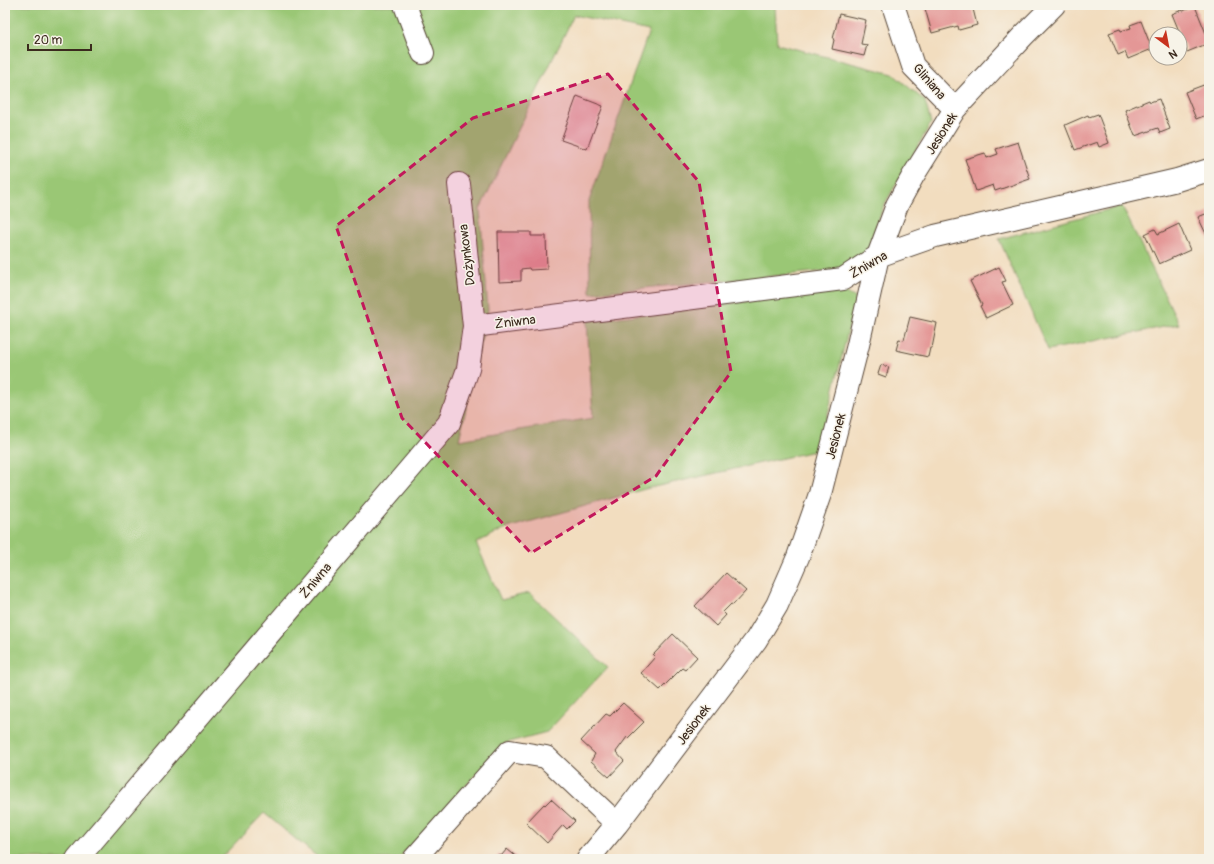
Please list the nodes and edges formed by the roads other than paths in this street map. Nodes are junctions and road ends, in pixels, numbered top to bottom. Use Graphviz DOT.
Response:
graph roads {
  1 [pos="405,5"];
  2 [pos="893,5"];
  3 [pos="1054,5"];
  4 [pos="423,52"];
  5 [pos="955,109"];
  6 [pos="1209,170"];
  7 [pos="459,184"];
  8 [pos="878,256"];
  9 [pos="474,326"];
  10 [pos="617,824"];
  11 [pos="77,859"];
  12 [pos="414,859"];
  13 [pos="588,859"];
  1 -- 4 [label="street"];
  2 -- 5 [label="street, Gliniana"];
  3 -- 5 [label="street, Jesionek"];
  5 -- 8 [label="street, Jesionek"];
  6 -- 8 [label="street, Żniwna"];
  7 -- 9 [label="street, Dożynkowa"];
  8 -- 9 [label="street, Żniwna"];
  8 -- 10 [label="street, Jesionek"];
  9 -- 11 [label="street, Żniwna"];
  10 -- 12 [label="street"];
  10 -- 13 [label="street, Jesionek"];
}
